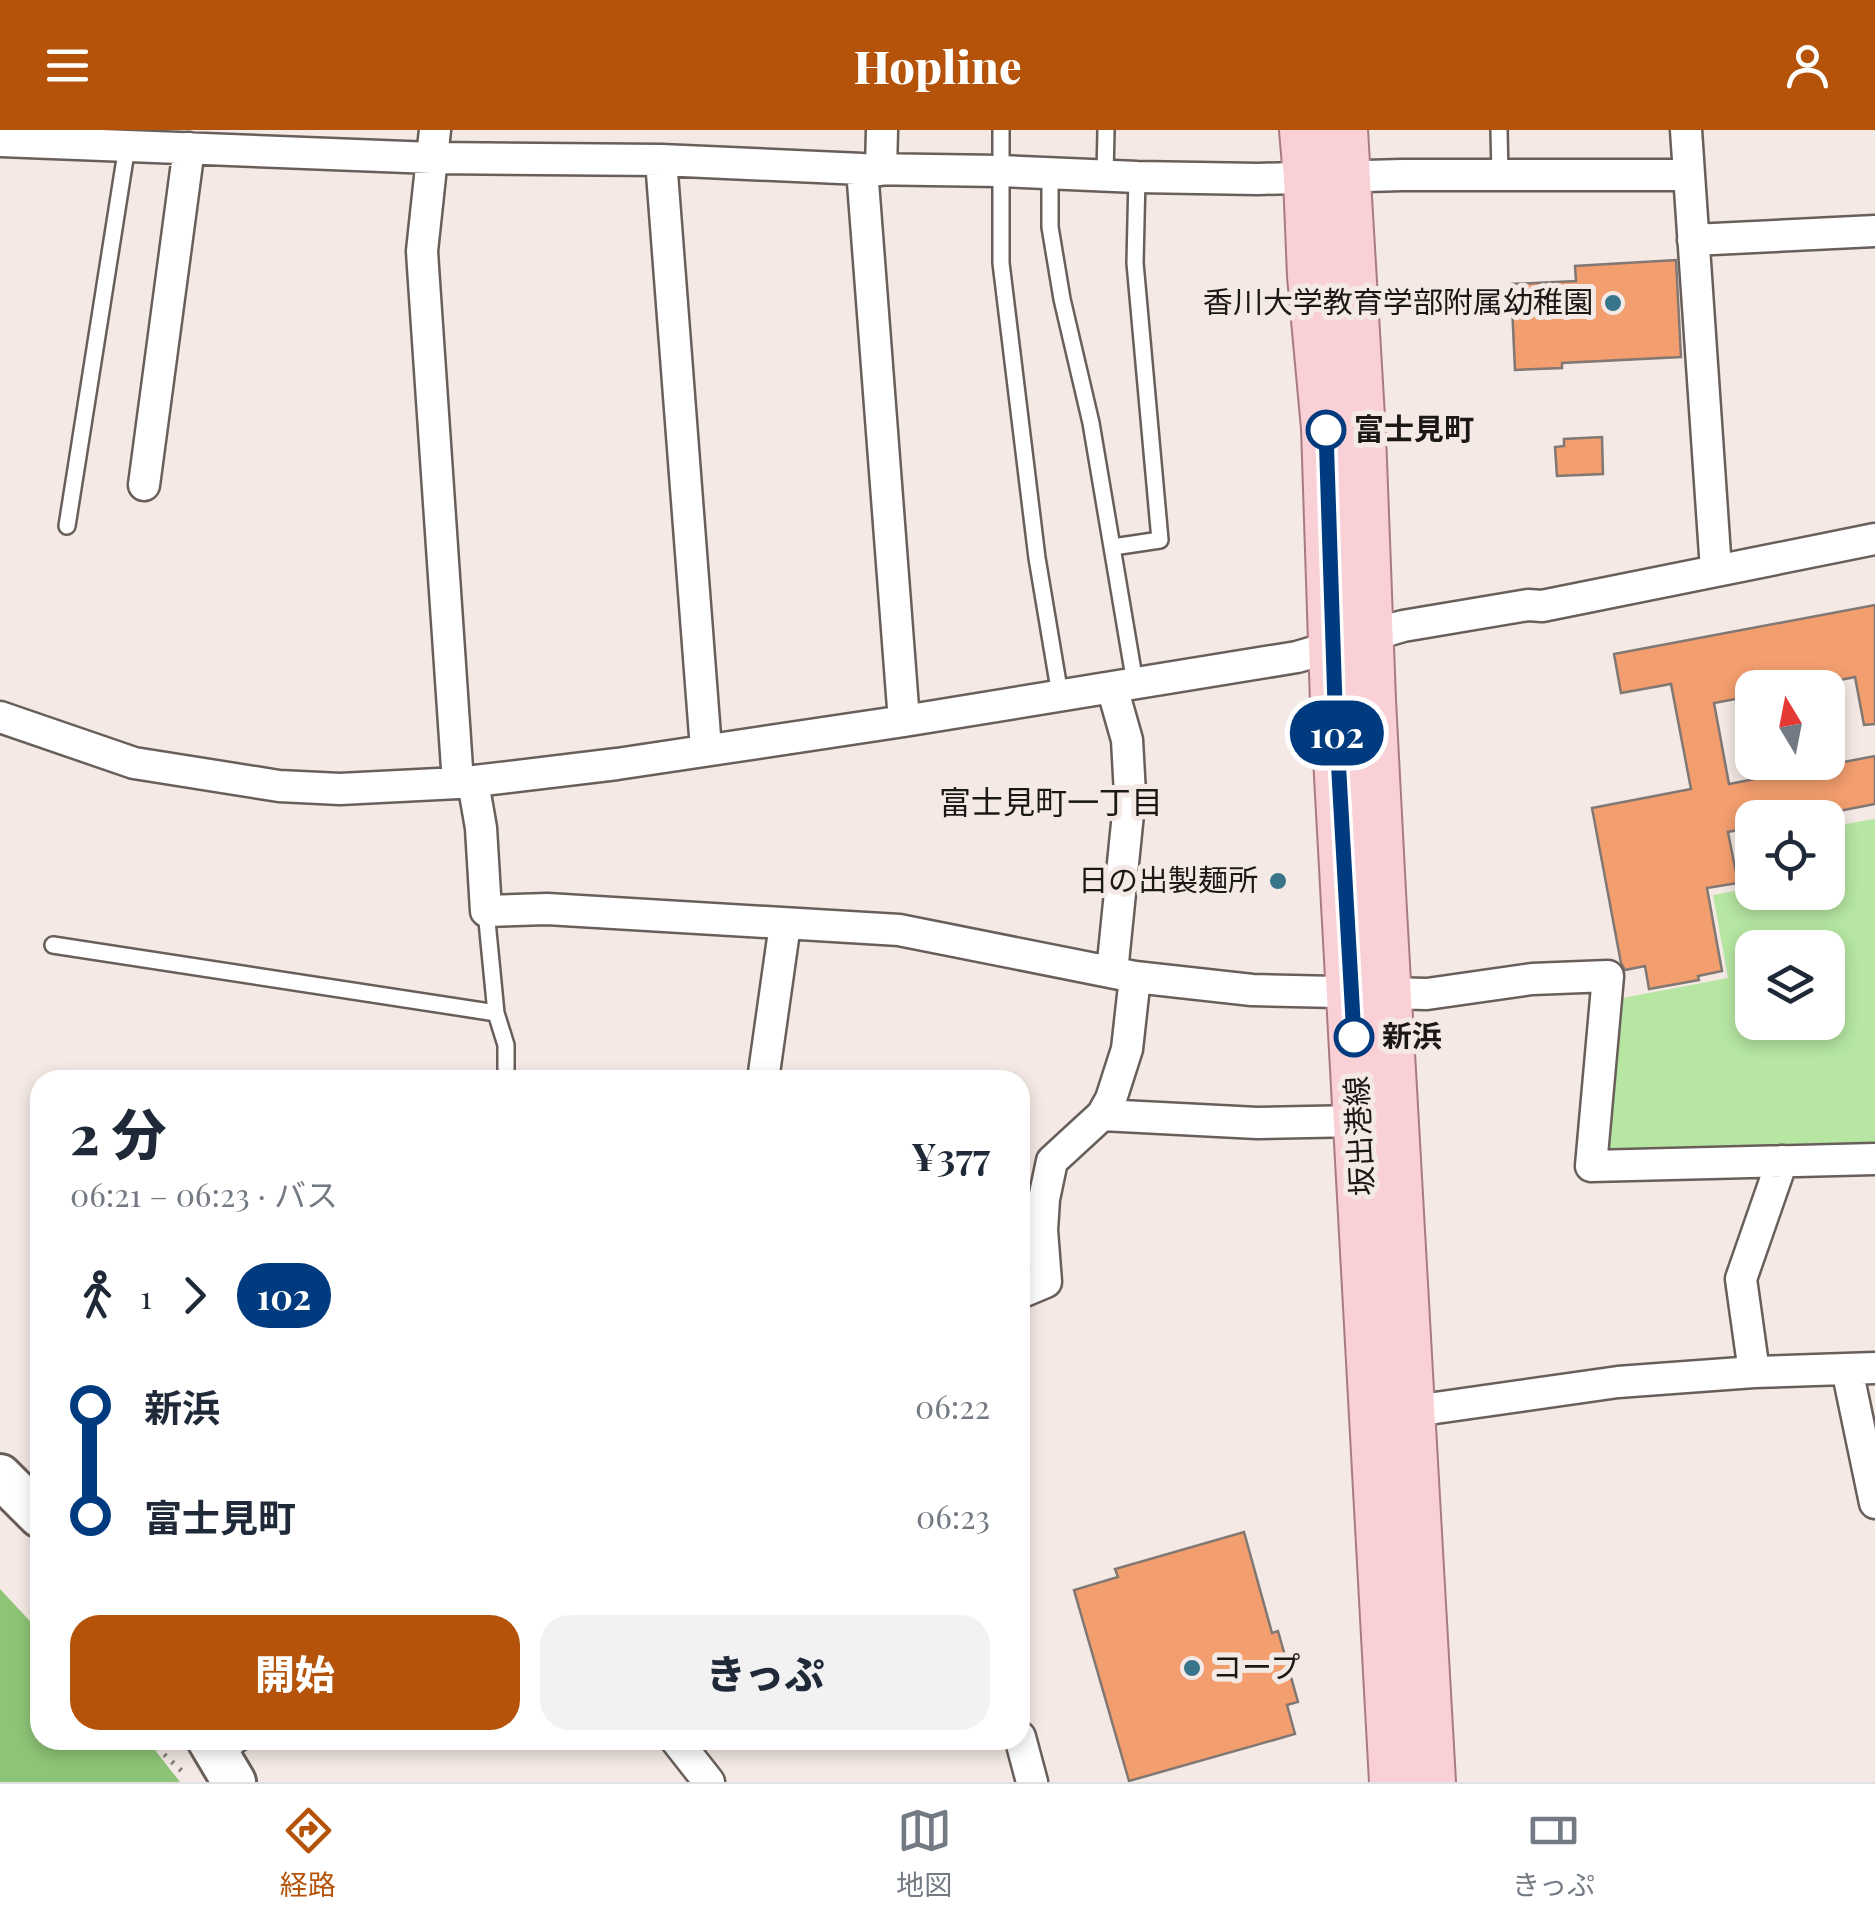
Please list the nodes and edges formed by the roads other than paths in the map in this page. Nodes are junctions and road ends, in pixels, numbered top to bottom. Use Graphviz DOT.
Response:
graph roads {
  1 [pos="882,130"];
  2 [pos="1001,130"];
  3 [pos="1106,130"];
  4 [pos="1304,130"];
  5 [pos="1499,130"];
  6 [pos="1686,130"];
  7 [pos="0,141"];
  8 [pos="434,144"];
  9 [pos="127,146"];
  10 [pos="189,148"];
  11 [pos="661,160"];
  12 [pos="1332,161"];
  13 [pos="872,170"];
  14 [pos="1000,172"];
  15 [pos="1050,174"];
  16 [pos="1690,175"];
  17 [pos="1105,176"];
  18 [pos="1500,176"];
  19 [pos="1137,177"];
  20 [pos="1875,231"];
  21 [pos="1693,240"];
  22 [pos="144,485"];
  23 [pos="66,526"];
  24 [pos="1875,540"];
  25 [pos="1113,547"];
  26 [pos="1716,570"];
  27 [pos="1337,645"];
  28 [pos="1123,685"];
  29 [pos="1060,695"];
  30 [pos="0,717"];
  31 [pos="904,720"];
  32 [pos="706,749"];
  33 [pos="466,783"];
  34 [pos="486,911"];
  35 [pos="785,924"];
  36 [pos="54,945"];
  37 [pos="1124,975"];
  38 [pos="1370,992"];
  39 [pos="496,1013"];
  40 [pos="506,1070"];
  41 [pos="764,1070"];
  42 [pos="1102,1115"];
  43 [pos="1359,1122"];
  44 [pos="1875,1159"];
  45 [pos="1782,1161"];
  46 [pos="1030,1289"];
  47 [pos="1861,1368"];
  48 [pos="1754,1372"];
  49 [pos="1393,1414"];
  50 [pos="0,1476"];
  51 [pos="1875,1504"];
  52 [pos="30,1506"];
  53 [pos="684,1750"];
  54 [pos="1023,1750"];
  55 [pos="709,1782"];
  56 [pos="1032,1782"];
  57 [pos="1394,1782"];
  58 [pos="1431,1782"];
  1 -- 13 [label="street"];
  2 -- 14 [label="lane"];
  3 -- 17 [label="lane"];
  4 -- 12 [label="main road, 坂出港線"];
  5 -- 18 [label="lane"];
  6 -- 16 [label="street"];
  7 -- 9 [label="street"];
  8 -- 10 [label="street"];
  8 -- 11 [label="street"];
  8 -- 33 [label="street"];
  9 -- 10 [label="street"];
  9 -- 23 [label="lane"];
  10 -- 22 [label="street"];
  11 -- 13 [label="street"];
  11 -- 32 [label="street"];
  12 -- 18 [label="street"];
  12 -- 19 [label="street"];
  12 -- 27 [label="main road, 坂出港線"];
  13 -- 14 [label="street"];
  13 -- 31 [label="street"];
  14 -- 15 [label="street"];
  14 -- 29 [label="lane"];
  15 -- 17 [label="street"];
  15 -- 25 [label="lane"];
  16 -- 18 [label="street"];
  16 -- 21 [label="street"];
  17 -- 19 [label="street"];
  19 -- 25 [label="lane"];
  20 -- 21 [label="street"];
  21 -- 26 [label="street"];
  24 -- 26 [label="street"];
  25 -- 28 [label="lane"];
  26 -- 27 [label="street"];
  27 -- 28 [label="street"];
  27 -- 38 [label="main road, 坂出港線"];
  28 -- 29 [label="street"];
  28 -- 37 [label="street"];
  29 -- 31 [label="street"];
  30 -- 33 [label="street"];
  31 -- 32 [label="street"];
  32 -- 33 [label="street"];
  33 -- 34 [label="street"];
  34 -- 35 [label="street"];
  34 -- 39 [label="lane"];
  35 -- 37 [label="street"];
  35 -- 41 [label="street"];
  36 -- 39 [label="lane"];
  37 -- 38 [label="street"];
  37 -- 42 [label="street"];
  38 -- 43 [label="main road, 坂出港線"];
  38 -- 45 [label="street"];
  38 -- 49 [label="main road, 坂出港線"];
  39 -- 40 [label="lane"];
  42 -- 43 [label="street"];
  42 -- 46 [label="street"];
  43 -- 49 [label="main road, 坂出港線"];
  44 -- 45 [label="street"];
  45 -- 48 [label="street"];
  47 -- 48 [label="street"];
  47 -- 51 [label="street"];
  48 -- 49 [label="street"];
  49 -- 57 [label="main road, 坂出港線"];
  49 -- 58 [label="main road, 坂出港線"];
  50 -- 52 [label="street"];
  53 -- 55 [label="street"];
  54 -- 56 [label="street"];
}
